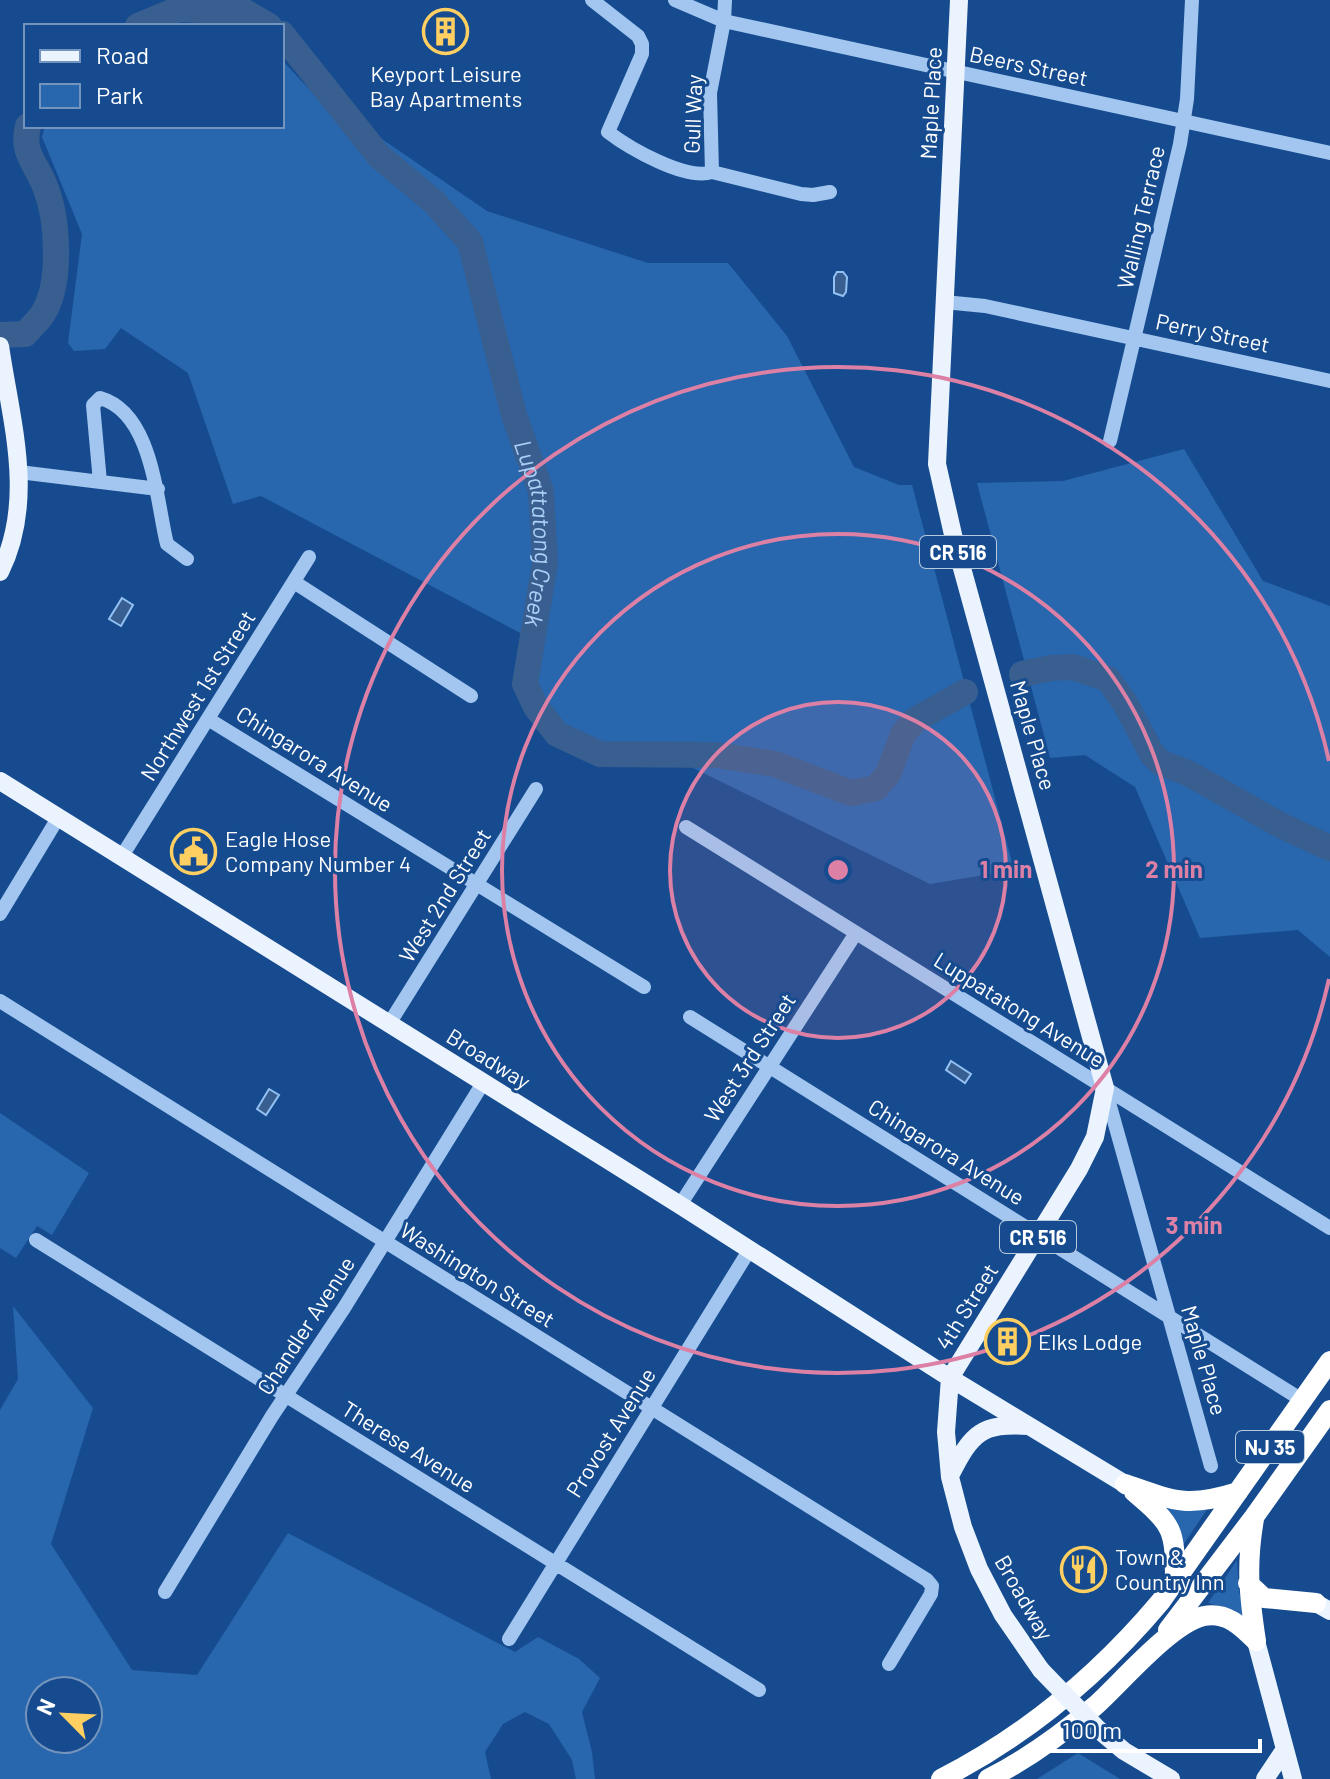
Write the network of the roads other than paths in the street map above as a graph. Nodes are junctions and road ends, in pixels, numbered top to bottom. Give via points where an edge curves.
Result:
1 (592, 0) edge
2 (675, 0) edge
3 (725, 0) edge
4 (959, 0) edge
5 (1192, 0) edge
6 (724, 21) junction
7 (955, 71) junction
8 (1184, 121) junction
9 (1330, 153) edge
10 (712, 172) junction
11 (830, 192) dead end
12 (944, 302) junction
13 (1134, 338) junction
14 (0, 346) edge
15 (1330, 381) edge
16 (1110, 441) dead end
17 (19, 472) junction
18 (100, 482) junction
19 (158, 489) junction
20 (309, 557) dead end
21 (187, 559) dead end
22 (0, 572) edge
23 (294, 582) junction
24 (471, 696) dead end
25 (208, 719) junction
26 (0, 781) edge
27 (536, 789) dead end
28 (58, 818) junction
29 (686, 827) dead end
30 (122, 856) junction
31 (477, 884) junction
32 (0, 914) edge
33 (856, 933) junction
34 (644, 987) dead end
35 (0, 1001) edge
36 (690, 1017) dead end
37 (389, 1024) junction
38 (768, 1066) junction
39 (483, 1083) junction
40 (1105, 1088) junction
41 (680, 1205) junction
42 (1330, 1228) edge
43 (1039, 1235) junction
44 (36, 1240) dead end
45 (384, 1241) junction
46 (750, 1249) junction
47 (1167, 1315) junction
48 (1330, 1361) edge
49 (950, 1378) junction
50 (287, 1396) junction
51 (1302, 1400) junction
52 (651, 1408) junction
53 (1329, 1414) edge
54 (1033, 1427) junction
55 (1211, 1466) dead end
56 (950, 1477) junction
57 (1125, 1484) junction
58 (1238, 1492) junction
59 (1254, 1517) junction
60 (554, 1562) junction
61 (1175, 1581) junction
62 (1248, 1583) junction
63 (165, 1592) dead end
64 (1323, 1607) edge
65 (509, 1639) dead end
66 (1256, 1641) junction
67 (1148, 1655) junction
68 (889, 1664) dead end
69 (759, 1690) dead end
70 (1285, 1749) junction
71 (941, 1779) edge
72 (988, 1779) edge
73 (1171, 1779) edge
74 (1265, 1779) edge
75 (1293, 1779) edge

1 - 10 street, Gull Way via 642,44 608,132 625,146 683,171
2 - 6 street, Beers Street
3 - 6 street, Gull Way
4 - 7 main road, Maple Place / CR 516
5 - 8 street, Walling Terrace
6 - 7 street, Beers Street
6 - 10 street, Gull Way via 710,93
7 - 8 street, Beers Street
7 - 12 main road, Maple Place / CR 516
8 - 9 street, Beers Street
8 - 13 street, Walling Terrace
10 - 11 street via 801,194
12 - 13 street, Perry Street
12 - 40 main road, Maple Place / CR 516 via 939,475
13 - 15 street, Perry Street
13 - 16 street, Walling Terrace
14 - 17 main road
17 - 18 street
17 - 22 main road via 17,524
18 - 19 street
18 - 19 street via 93,405 100,398 134,424
19 - 21 street via 167,544
20 - 23 street, Northwest 1st Street
23 - 24 street
23 - 25 street, Northwest 1st Street
25 - 30 street, Northwest 1st Street
25 - 31 street, Chingarora Avenue
26 - 28 main road, Broadway
27 - 31 street, West 2nd Street
28 - 30 main road, Broadway
28 - 32 street
29 - 33 street, Luppatatong Avenue
30 - 37 main road, Broadway
31 - 34 street, Chingarora Avenue
31 - 37 street, West 2nd Street
33 - 38 street, West 3rd Street
33 - 40 street, Luppatatong Avenue
35 - 45 street, Washington Street
36 - 38 street, Chingarora Avenue
37 - 39 main road, Broadway
38 - 41 street, West 3rd Street
38 - 43 street, Chingarora Avenue
39 - 41 main road, Broadway
39 - 45 street, Chandler Avenue
40 - 42 street, Luppatatong Avenue
40 - 43 main road, 4th Street / CR 516 via 1095,1137
40 - 47 street, Maple Place
41 - 46 main road, Broadway
43 - 47 street, Chingarora Avenue
43 - 49 main road, 4th Street / CR 516
44 - 50 street, Therese Avenue
45 - 50 street, Chandler Avenue
45 - 52 street, Washington Street
46 - 49 main road, Broadway
46 - 52 street, Provost Avenue
47 - 51 street, Chingarora Avenue
47 - 55 street, Maple Place
48 - 51 highway, NJ 35
49 - 54 main road, Broadway
49 - 56 main road, Broadway / CR 516
50 - 60 street, Therese Avenue
50 - 63 street, Chandler Avenue
51 - 58 highway, NJ 35
52 - 60 street, Provost Avenue
52 - 68 street, Washington Street via 932,1586
53 - 59 highway, NJ 35
54 - 56 main road via 980,1431
54 - 57 main road, Broadway
56 - 73 main road, Broadway / CR 516, bridge via 979,1569 1041,1670 1124,1751
57 - 58 highway via 1191,1503
57 - 61 highway via 1162,1516 1175,1540
58 - 61 highway, NJ 35
59 - 62 highway
59 - 67 highway, NJ 35
60 - 65 street, Provost Avenue
60 - 69 street, Therese Avenue
61 - 71 highway, NJ 35 via 1136,1630 1076,1688 1010,1739
62 - 64 highway via 1264,1598
62 - 66 highway
66 - 67 highway via 1229,1618 1203,1616
66 - 70 main road
67 - 72 highway, NJ 35 via 1094,1706 1030,1755
70 - 74 main road
70 - 75 main road

